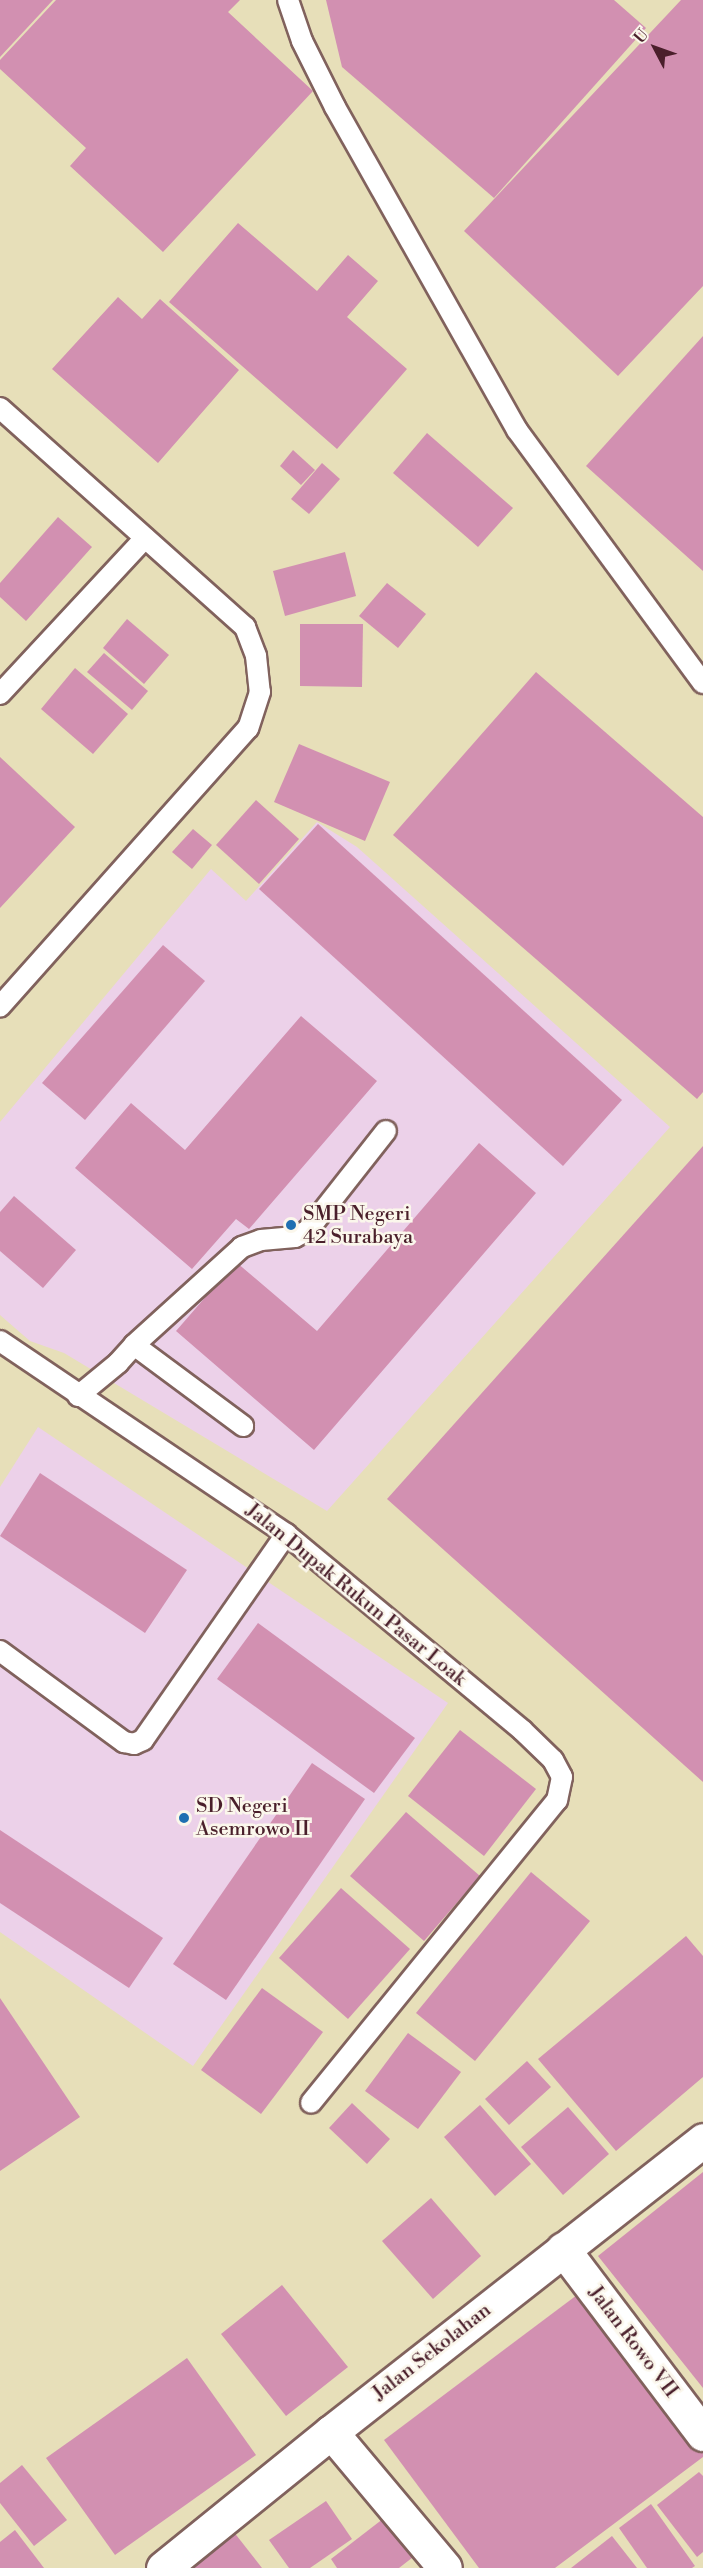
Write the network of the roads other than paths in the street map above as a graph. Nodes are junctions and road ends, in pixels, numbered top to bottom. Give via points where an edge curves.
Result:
1 (288, 0) edge
2 (0, 408) edge
3 (145, 538) junction
4 (703, 683) edge
5 (0, 694) edge
6 (0, 1006) edge
7 (387, 1131) dead end
8 (0, 1341) edge
9 (134, 1345) junction
10 (78, 1396) junction
11 (243, 1426) dead end
12 (286, 1534) junction
13 (0, 1651) edge
14 (311, 2103) dead end
15 (703, 2140) edge
16 (563, 2249) junction
17 (331, 2432) junction
18 (703, 2434) edge
19 (163, 2568) edge
20 (446, 2568) edge

1 - 4 lane via 302,41 335,107 518,430
2 - 3 lane
3 - 5 lane
3 - 6 lane via 245,627 256,656 260,692 248,728
7 - 9 lane via 308,1230 295,1237 261,1240 242,1247
8 - 10 lane, Jalan Dupak Rukun Pasar Loak
9 - 10 lane via 118,1364
9 - 11 lane
10 - 12 lane, Jalan Dupak Rukun Pasar Loak
12 - 13 lane via 143,1740 134,1744 124,1742
12 - 14 lane, Jalan Dupak Rukun Pasar Loak via 522,1730 553,1760 562,1778 557,1800
15 - 16 street, Jalan Sekolahan
16 - 17 street, Jalan Sekolahan
16 - 18 street, Jalan Rowo VII
17 - 19 street, Jalan Sekolahan
17 - 20 street

